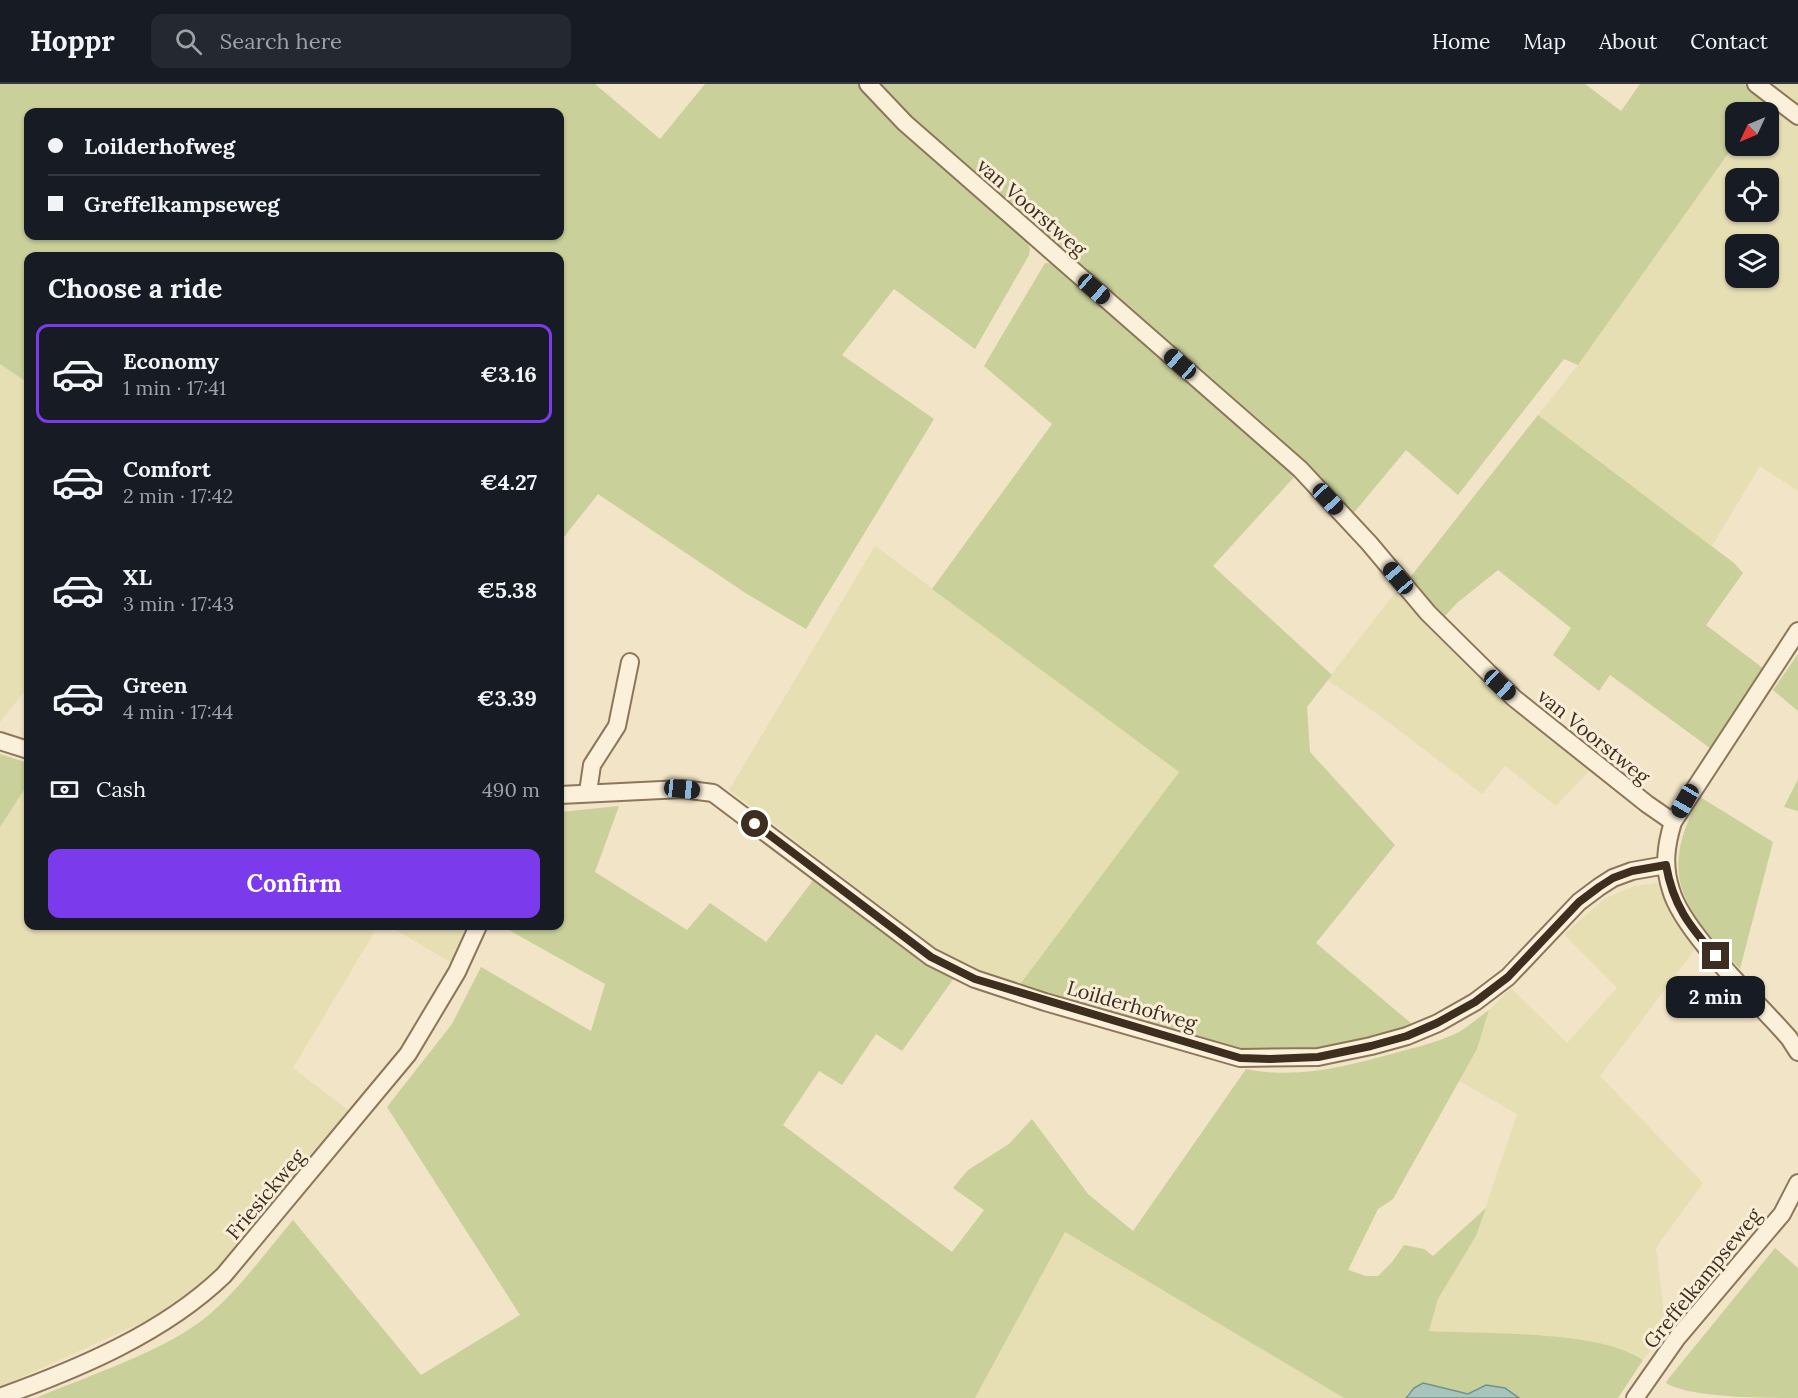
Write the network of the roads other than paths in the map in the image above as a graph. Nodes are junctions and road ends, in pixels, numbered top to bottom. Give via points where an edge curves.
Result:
1 (868, 84) edge
2 (1756, 84) edge
3 (1798, 116) edge
4 (1798, 631) edge
5 (630, 662) dead end
6 (0, 741) edge
7 (24, 749) edge
8 (588, 792) junction
9 (564, 795) edge
10 (1673, 822) junction
11 (1666, 865) junction
12 (476, 930) edge
13 (1798, 1052) edge
14 (1798, 1183) edge
15 (0, 1397) edge
16 (1635, 1398) edge

1 - 10 street, van Voorstweg via 905,123 1300,469 1428,613 1497,682 1556,734
2 - 3 street
4 - 10 street
5 - 8 street via 617,726 592,765
6 - 7 street
8 - 9 street, Loilderhofweg
8 - 11 street, Loilderhofweg via 682,789 713,793 931,957 975,979 1240,1058 1318,1057 1407,1036 1437,1023 1475,1002 1508,977 1579,902 1599,887 1632,871
10 - 11 street via 1666,846
11 - 13 street via 1675,901 1691,927
12 - 15 street, Friesickweg via 457,972 408,1054 201,1298 155,1329
14 - 16 street, Greffelkampseweg via 1782,1214 1677,1338

